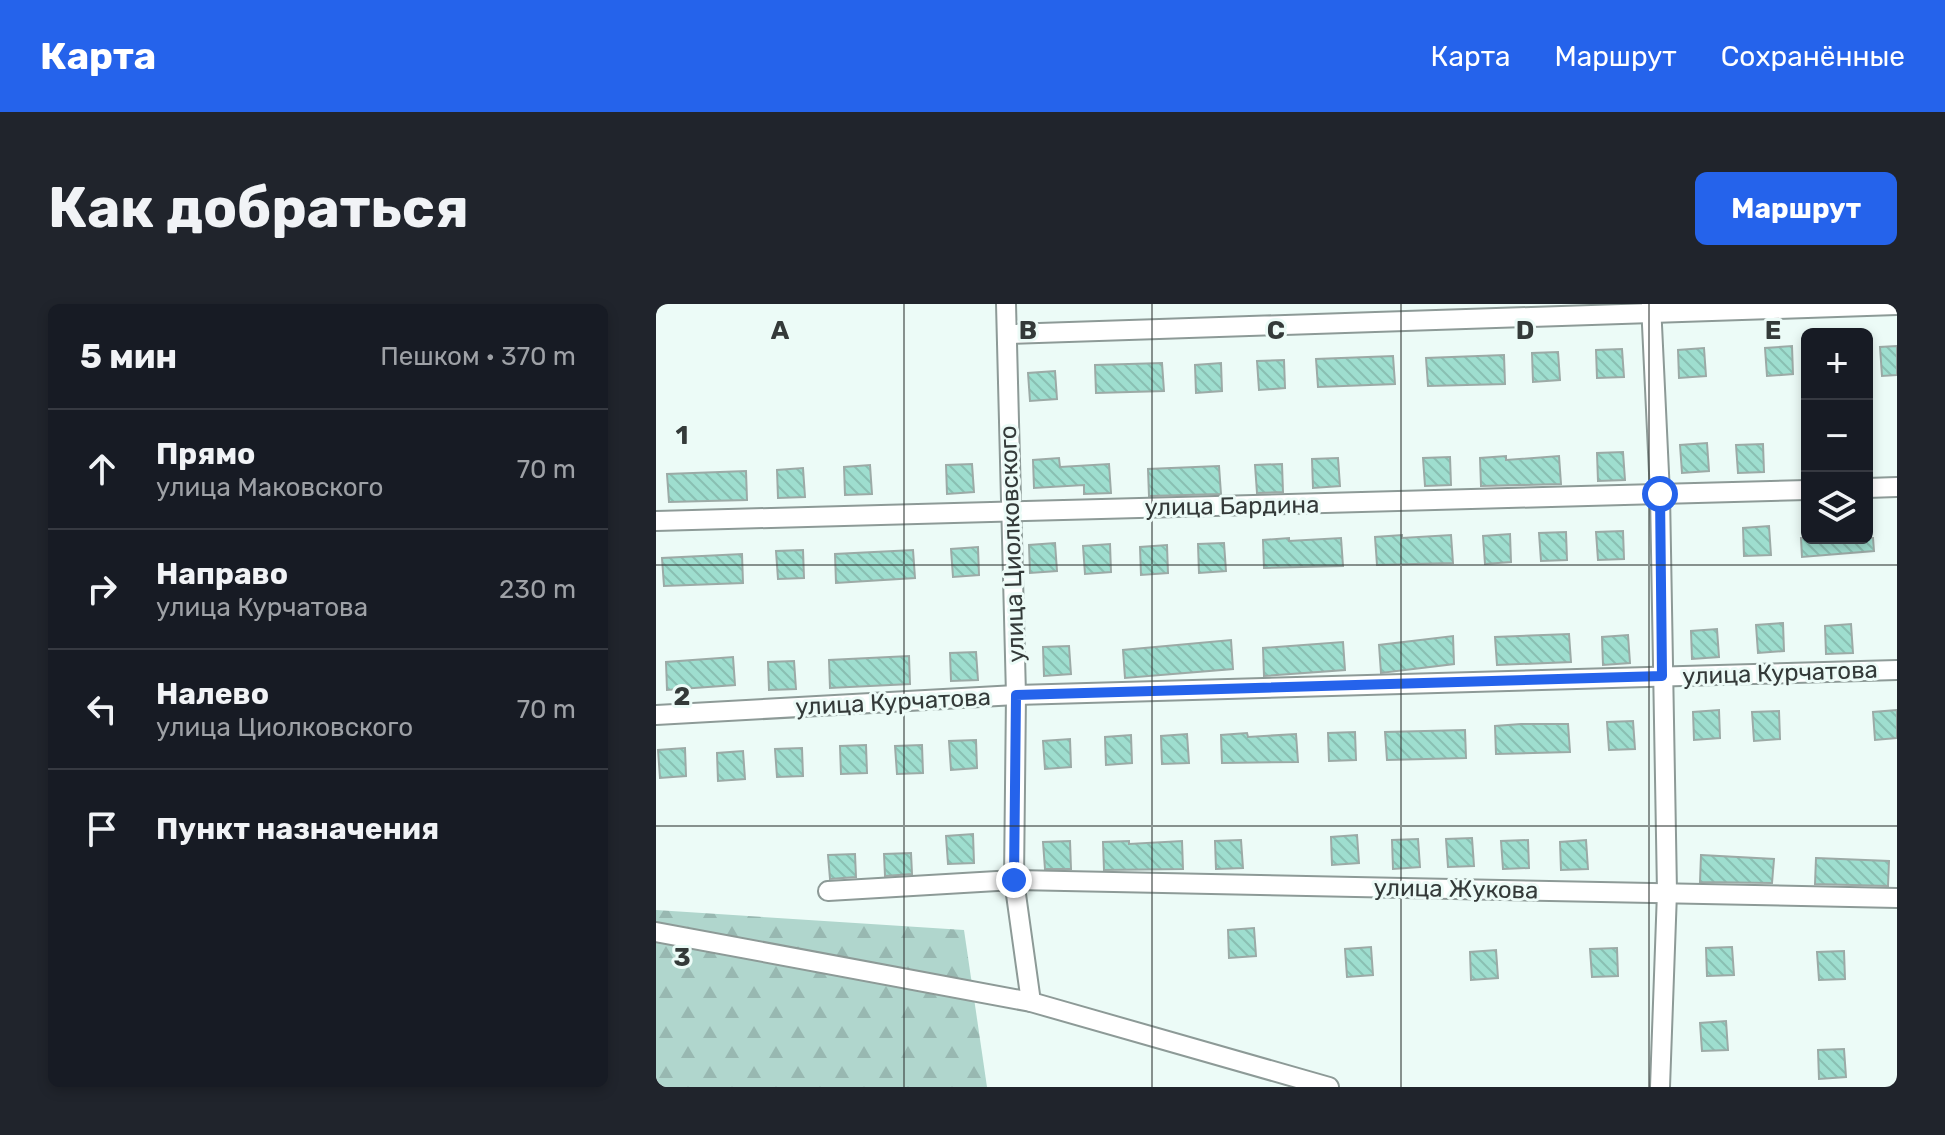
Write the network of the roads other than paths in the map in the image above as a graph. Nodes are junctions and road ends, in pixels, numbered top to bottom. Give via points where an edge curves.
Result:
1 (1006, 304) edge
2 (1897, 305) edge
3 (1651, 308) edge
4 (1327, 314) edge
5 (1007, 334) junction
6 (1897, 487) edge
7 (1873, 488) edge
8 (1801, 490) edge
9 (1660, 494) junction
10 (1010, 511) junction
11 (656, 521) edge
12 (1897, 670) edge
13 (1662, 676) junction
14 (1016, 695) junction
15 (656, 715) edge
16 (1014, 880) junction
17 (828, 891) dead end
18 (1667, 892) junction
19 (1897, 898) edge
20 (656, 932) edge
21 (1031, 1002) junction
22 (1329, 1087) edge
23 (1660, 1087) edge

1 - 5 street, улица Циолковского
2 - 3 street
3 - 4 street
3 - 9 street
4 - 5 street
5 - 10 street, улица Циолковского
6 - 7 street
8 - 9 street, улица Бардина
9 - 10 street, улица Бардина
9 - 13 street
10 - 11 street, улица Бардина
10 - 14 street, улица Циолковского
12 - 13 street, улица Курчатова
13 - 14 street, улица Курчатова
13 - 18 street
14 - 15 street, улица Курчатова
14 - 16 street, улица Циолковского
16 - 17 street, улица Жукова
16 - 18 street, улица Жукова
16 - 21 street, улица Циолковского
18 - 19 street, улица Жукова
18 - 23 street
20 - 21 street
21 - 22 street

